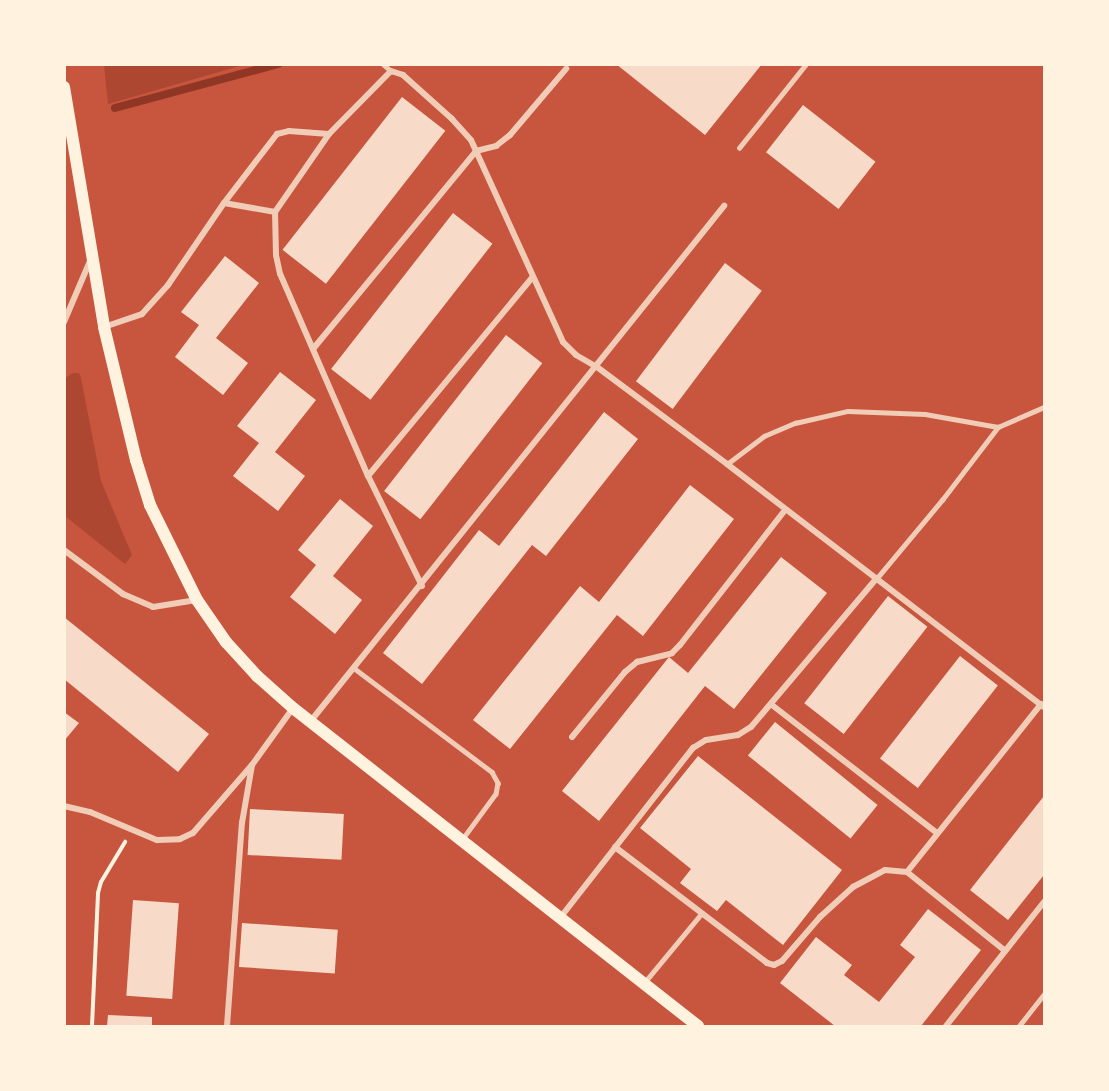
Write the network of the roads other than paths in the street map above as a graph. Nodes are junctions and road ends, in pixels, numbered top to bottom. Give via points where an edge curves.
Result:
1 (383, 64) edge
2 (806, 64) edge
3 (566, 69) dead end
4 (391, 71) junction
5 (64, 87) edge
6 (329, 134) junction
7 (739, 148) dead end
8 (476, 152) junction
9 (224, 203) junction
10 (724, 206) dead end
11 (275, 212) junction
12 (93, 252) junction
13 (532, 278) junction
14 (64, 322) edge
15 (104, 327) junction
16 (313, 349) junction
17 (597, 367) junction
18 (1044, 407) edge
19 (998, 427) junction
20 (727, 464) junction
21 (368, 476) junction
22 (786, 509) junction
23 (64, 550) edge
24 (877, 578) junction
25 (422, 585) junction
26 (197, 600) junction
27 (354, 668) junction
28 (772, 705) junction
29 (1043, 706) edge
30 (293, 708) junction
31 (310, 722) junction
32 (572, 737) dead end
33 (252, 765) junction
34 (64, 806) edge
35 (937, 833) junction
36 (462, 841) junction
37 (615, 847) junction
38 (907, 872) junction
39 (1044, 902) edge
40 (701, 914) junction
41 (560, 918) junction
42 (1004, 950) junction
43 (643, 984) junction
44 (1044, 994) edge
45 (691, 1025) edge
46 (226, 1026) edge
47 (946, 1026) edge
48 (1019, 1026) edge

1 - 4 lane
2 - 7 lane
3 - 8 street via 510,135 496,146
4 - 6 street
4 - 8 street via 404,75 453,118
5 - 12 main road
6 - 9 street via 277,134
6 - 11 street
8 - 13 street
8 - 16 street
9 - 11 street
9 - 15 street via 196,248 142,314
10 - 17 street
11 - 16 street via 280,274
12 - 14 street
12 - 15 main road
13 - 17 street via 563,342
13 - 21 street
15 - 26 main road via 150,505
16 - 21 street
17 - 20 street
17 - 25 street
18 - 19 lane
19 - 20 lane via 925,414 848,411 795,423 764,436
19 - 24 lane
20 - 22 street
21 - 25 street
22 - 24 street
22 - 32 street via 680,645 672,653 637,663 625,672
23 - 26 street via 123,594 153,607
24 - 28 street
24 - 29 street
25 - 27 street
26 - 30 main road via 226,642
27 - 31 street
27 - 36 lane via 492,772 498,783 495,794
28 - 35 street
28 - 37 street via 738,735 706,740 693,748
29 - 35 street
30 - 31 main road
30 - 33 street
31 - 36 main road
33 - 34 street via 193,833 180,839 157,840 90,812
33 - 46 street via 242,824
35 - 38 street
36 - 41 main road
37 - 40 street
37 - 41 street
38 - 40 street via 885,870 853,887 820,917 782,962 774,965
38 - 42 street
39 - 42 street
40 - 43 lane
41 - 43 main road
42 - 47 street
43 - 45 main road
44 - 48 lane

